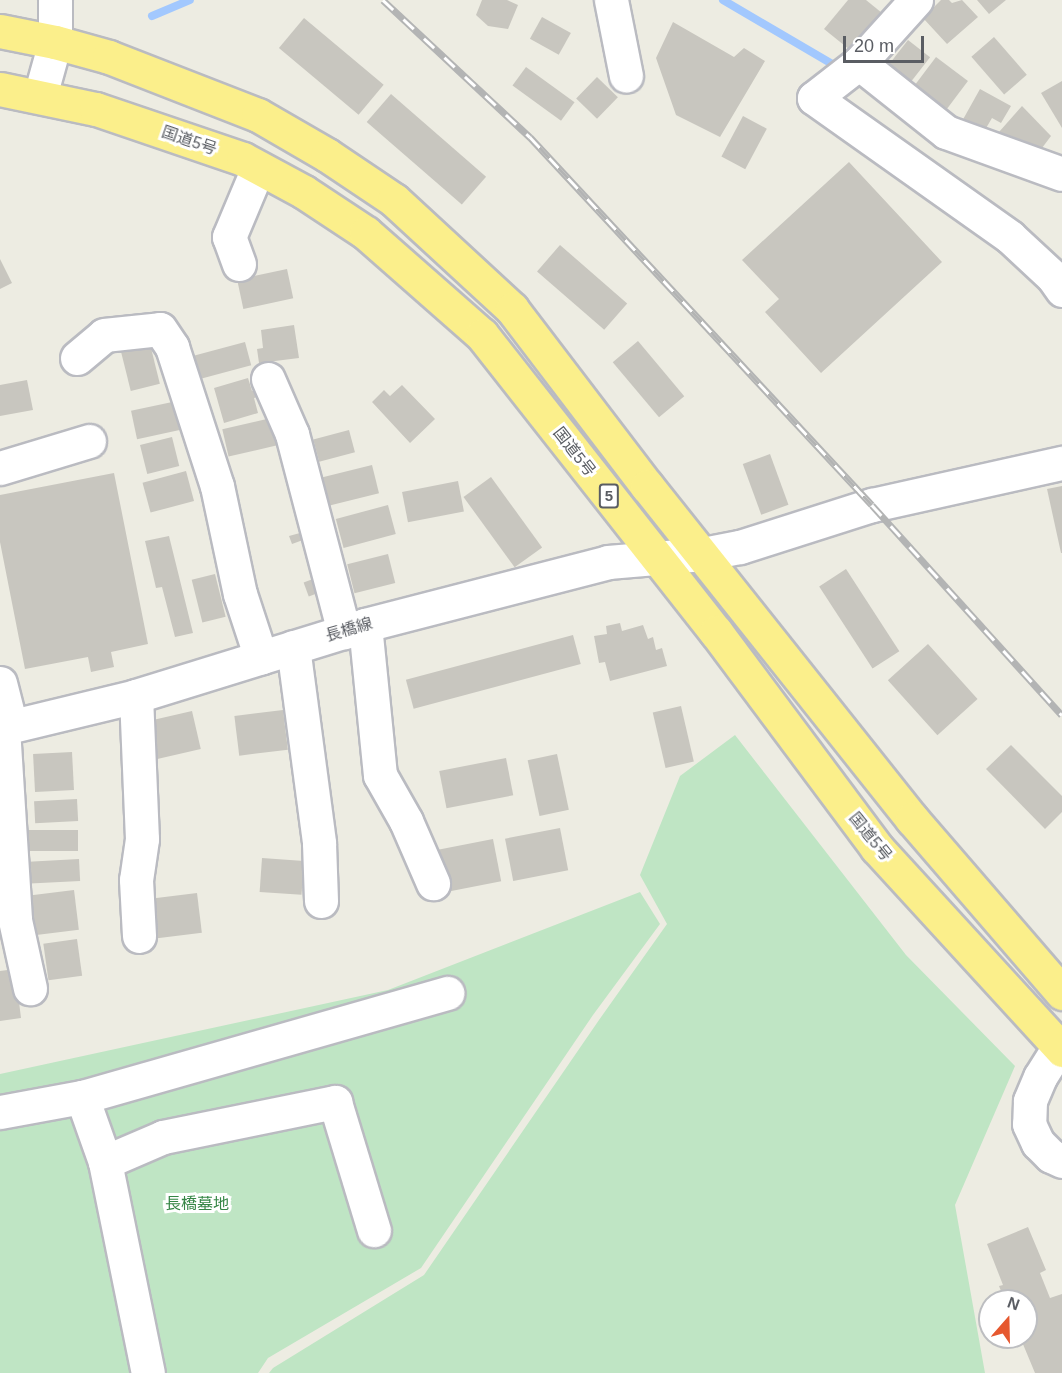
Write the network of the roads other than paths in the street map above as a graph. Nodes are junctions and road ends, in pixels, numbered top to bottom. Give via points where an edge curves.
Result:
1 (55, 0) edge
2 (611, 0) edge
3 (916, 0) edge
4 (0, 31) edge
5 (55, 42) junction
6 (847, 73) junction
7 (626, 76) dead end
8 (0, 89) edge
9 (40, 96) junction
10 (258, 168) junction
11 (1062, 174) edge
12 (238, 264) dead end
13 (1062, 290) edge
14 (77, 358) dead end
15 (268, 379) dead end
16 (89, 441) dead end
17 (1062, 462) edge
18 (0, 468) edge
19 (703, 554) junction
20 (658, 557) junction
21 (354, 628) junction
22 (293, 647) junction
23 (261, 658) junction
24 (0, 683) edge
25 (136, 696) junction
26 (4, 728) edge
27 (433, 883) dead end
28 (321, 901) dead end
29 (139, 936) dead end
30 (30, 988) dead end
31 (447, 993) dead end
32 (1062, 993) edge
33 (1061, 1046) edge
34 (82, 1096) junction
35 (0, 1112) edge
36 (1062, 1161) edge
37 (105, 1162) junction
38 (374, 1230) dead end
39 (148, 1373) edge

1 - 5 street
2 - 7 street
3 - 6 street
4 - 5 highway, 5
5 - 9 street
5 - 19 highway, 5 via 109,57 258,115 394,200 512,309
6 - 11 street via 946,132
6 - 13 street via 814,98 1010,237
8 - 9 highway, 国道5号 / 5
9 - 10 highway, 国道5号 / 5 via 96,109 243,159
10 - 12 street via 229,237
10 - 20 highway, 国道5号 / 5 via 304,192 366,233 482,335
14 - 23 street via 104,335 160,329 172,347 217,486 240,594
15 - 21 street via 292,434
16 - 18 street
17 - 19 street, 長橋線 via 872,505 740,547
19 - 20 street, 長橋線
19 - 32 highway, 5 via 912,819
20 - 21 street, 長橋線 via 608,562
20 - 33 highway, 国道5号 / 5 via 877,848
21 - 22 street, 長橋線
21 - 27 street via 380,775 406,821
22 - 23 street, 長橋線
22 - 28 street via 319,843
23 - 25 street, 長橋線
24 - 26 street
25 - 26 street, 長橋線
25 - 29 street via 142,839 136,880
26 - 30 street via 15,920
31 - 34 street
33 - 36 street via 1030,1101 1029,1124 1038,1143
34 - 35 street
34 - 37 street
37 - 38 street via 163,1137 335,1102
37 - 39 street

